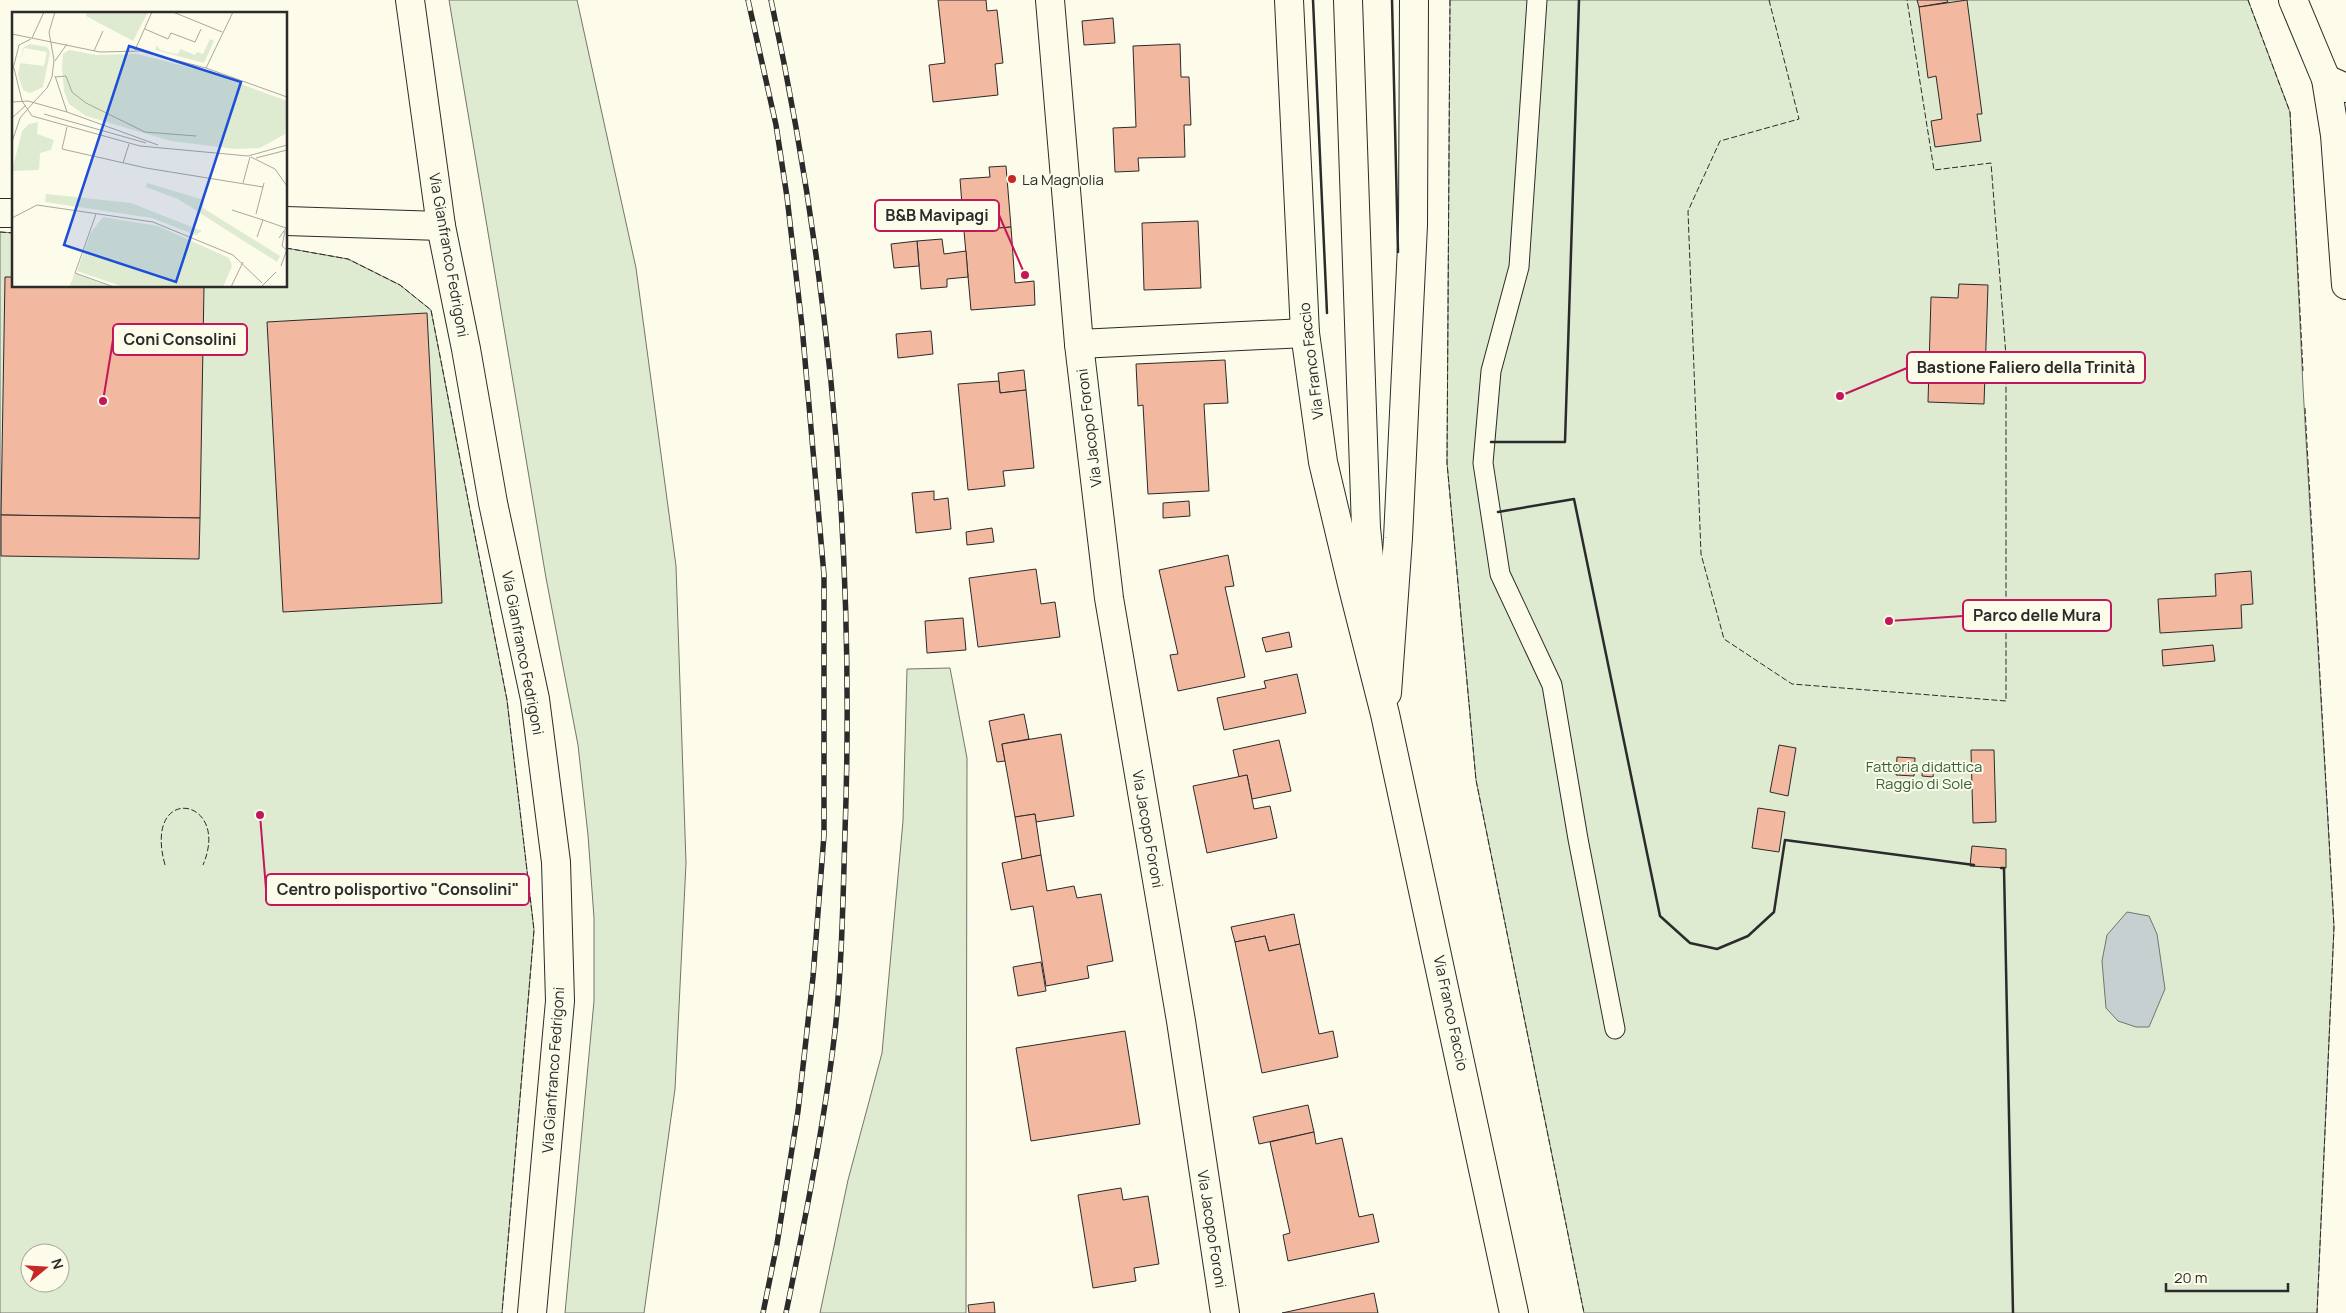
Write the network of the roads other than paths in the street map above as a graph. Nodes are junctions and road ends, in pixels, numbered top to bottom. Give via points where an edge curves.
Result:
1 (410, 0) edge
2 (1050, 0) edge
3 (1289, 0) edge
4 (1348, 0) edge
5 (1414, 0) edge
6 (1538, 0) edge
7 (2293, 0) edge
8 (2336, 84) edge
9 (288, 221) edge
10 (441, 226) junction
11 (2346, 285) edge
12 (1305, 333) junction
13 (1079, 344) junction
14 (1385, 714) junction
15 (1615, 1029) dead end
16 (532, 1313) edge
17 (1225, 1313) edge
18 (1514, 1313) edge

1 - 10 street, Via Gianfranco Fedrigoni
2 - 13 street, Via Jacopo Foroni
3 - 12 street, Via Franco Faccio
4 - 14 street, Via Franco Faccio via 1366,528
5 - 14 street, Via Franco Faccio via 1412,235 1398,538
6 - 15 lane via 1519,267 1491,371 1483,463 1500,574 1552,685
7 - 8 street
8 - 11 street via 2334,135
9 - 10 street
10 - 16 street, Via Gianfranco Fedrigoni via 492,503 536,699 556,862 560,1001
12 - 13 street
12 - 14 street, Via Franco Faccio via 1323,462
13 - 17 street, Via Jacopo Foroni via 1110,598 1181,1021
14 - 18 street, Via Franco Faccio

